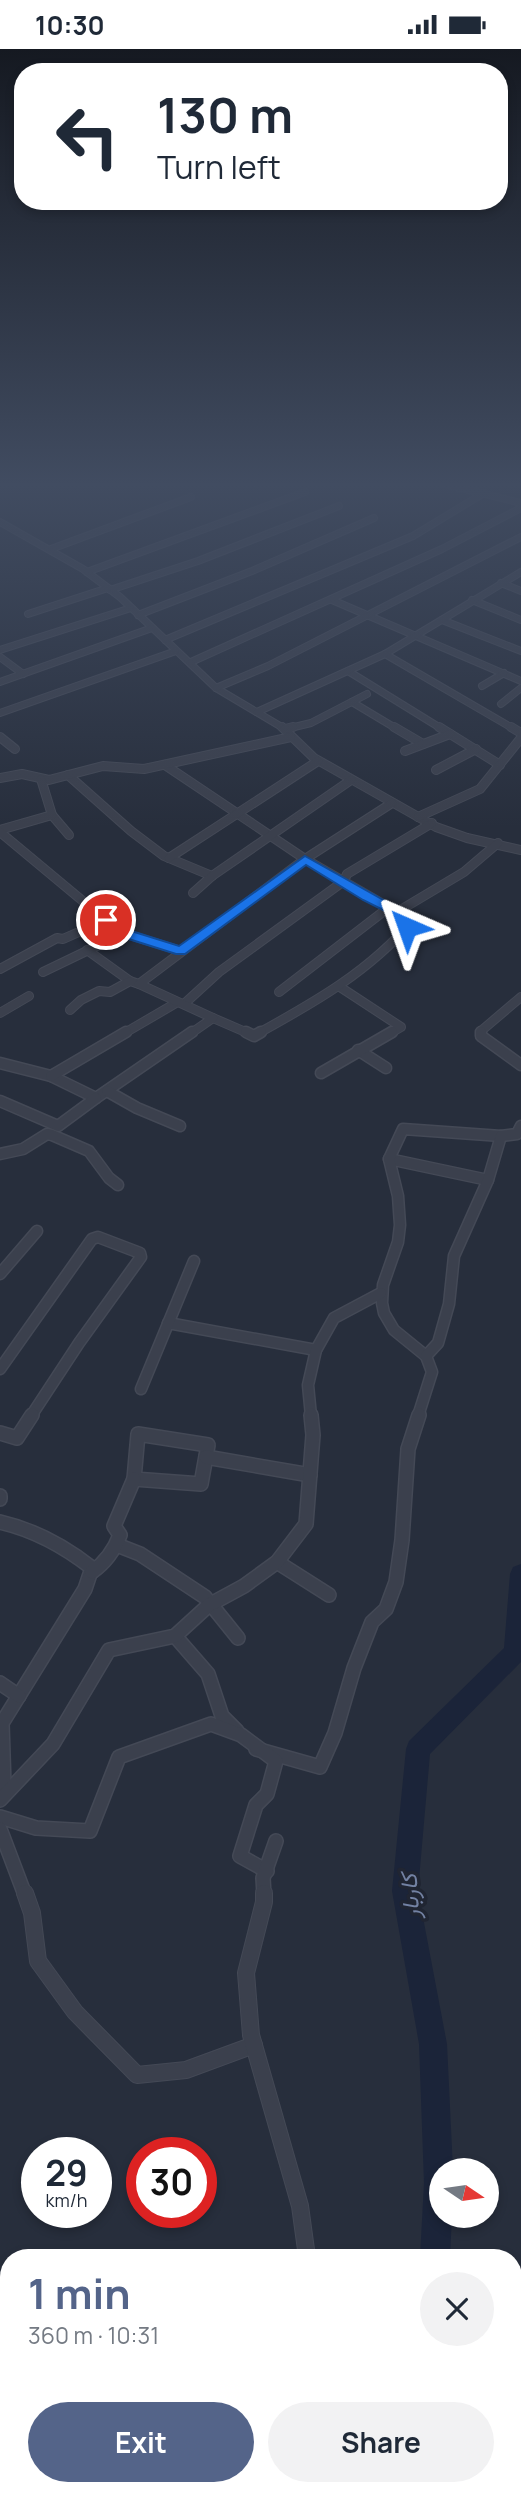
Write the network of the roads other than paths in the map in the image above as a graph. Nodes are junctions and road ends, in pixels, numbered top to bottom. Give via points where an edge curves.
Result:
1 (80, 598) edge
2 (120, 598) edge
3 (182, 598) edge
4 (265, 598) edge
5 (336, 598) edge
6 (403, 598) edge
7 (475, 598) edge
8 (332, 600) junction
9 (472, 600) junction
10 (131, 608) junction
11 (28, 614) dead end
12 (138, 615) junction
13 (367, 617) junction
14 (442, 619) junction
15 (521, 620) edge
16 (152, 628) junction
17 (413, 636) junction
18 (165, 640) junction
19 (0, 650) edge
20 (176, 651) junction
21 (521, 651) edge
22 (385, 654) junction
23 (0, 657) edge
24 (191, 662) junction
25 (348, 671) junction
26 (503, 673) junction
27 (23, 674) junction
28 (521, 681) edge
29 (0, 682) edge
30 (482, 685) dead end
31 (216, 688) junction
32 (521, 688) edge
33 (367, 694) dead end
34 (352, 702) junction
35 (501, 704) dead end
36 (257, 712) junction
37 (0, 713) edge
38 (285, 729) junction
39 (521, 733) edge
40 (450, 734) junction
41 (0, 737) edge
42 (291, 737) junction
43 (521, 739) edge
44 (423, 744) junction
45 (15, 749) dead end
46 (476, 749) junction
47 (517, 749) edge
48 (405, 751) dead end
49 (318, 761) junction
50 (165, 765) junction
51 (500, 765) junction
52 (436, 770) dead end
53 (68, 775) junction
54 (0, 778) edge
55 (41, 779) junction
56 (351, 779) junction
57 (392, 803) junction
58 (235, 814) junction
59 (52, 815) junction
60 (418, 817) junction
61 (432, 823) junction
62 (0, 831) edge
63 (69, 835) dead end
64 (270, 837) junction
65 (498, 843) junction
66 (521, 850) edge
67 (169, 858) junction
68 (305, 859) junction
69 (212, 876) junction
70 (344, 881) junction
71 (193, 893) dead end
72 (393, 910) junction
73 (106, 920) junction
74 (124, 933) junction
75 (88, 950) junction
76 (181, 951) junction
77 (0, 969) edge
78 (43, 972) dead end
79 (134, 982) junction
80 (340, 987) junction
81 (279, 992) dead end
82 (29, 996) dead end
83 (521, 997) edge
84 (180, 1003) junction
85 (70, 1010) dead end
86 (0, 1013) edge
87 (213, 1019) junction
88 (358, 1050) junction
89 (0, 1063) edge
90 (521, 1065) edge
91 (386, 1068) dead end
92 (321, 1073) dead end
93 (51, 1076) junction
94 (107, 1091) junction
95 (96, 1098) junction
96 (0, 1101) edge
97 (180, 1126) dead end
98 (521, 1126) edge
99 (501, 1136) junction
100 (0, 1154) edge
101 (389, 1159) junction
102 (488, 1180) junction
103 (118, 1185) dead end
104 (37, 1231) dead end
105 (194, 1261) dead end
106 (0, 1274) edge
107 (381, 1293) junction
108 (169, 1323) junction
109 (316, 1350) junction
110 (426, 1356) junction
111 (0, 1369) edge
112 (141, 1389) dead end
113 (0, 1433) edge
114 (206, 1457) junction
115 (310, 1475) junction
116 (134, 1479) junction
117 (0, 1522) edge
118 (117, 1545) junction
119 (276, 1562) junction
120 (92, 1572) junction
121 (329, 1595) dead end
122 (209, 1605) junction
123 (175, 1636) junction
124 (237, 1638) dead end
125 (0, 1683) edge
126 (19, 1696) junction
127 (241, 1735) junction
128 (256, 1749) junction
129 (0, 1794) edge
130 (0, 1800) edge
131 (0, 1817) edge
132 (0, 1829) edge
133 (276, 1841) dead end
134 (267, 1871) junction
135 (254, 2045) junction
136 (306, 2249) edge

1 - 11 street
2 - 10 street
3 - 12 street
4 - 18 street
5 - 8 street
6 - 13 street
7 - 9 street
8 - 13 street
8 - 24 street
9 - 14 street
9 - 15 street
10 - 12 street
10 - 19 street
12 - 16 street
13 - 17 street
13 - 31 street
14 - 17 street
14 - 21 street
16 - 18 street
16 - 27 street
17 - 22 street
17 - 26 street
18 - 20 street
20 - 24 street
20 - 37 street
22 - 25 street
22 - 39 street
23 - 27 street
24 - 31 street
25 - 36 street
25 - 40 street
26 - 28 street
26 - 30 street
27 - 29 street
31 - 36 street
32 - 35 street
33 - 34 street
34 - 38 street via 311,723
34 - 44 street
36 - 38 street
38 - 42 street
40 - 44 street
40 - 46 street
41 - 45 street
42 - 49 street
42 - 50 street
43 - 47 street
44 - 48 street
46 - 51 street
46 - 52 street
47 - 51 street
49 - 56 street
49 - 58 street
50 - 53 street via 144,769 103,766
50 - 58 street
51 - 60 street via 480,789
53 - 55 street
53 - 67 street
54 - 55 street via 22,774
55 - 59 street
56 - 57 street
56 - 64 street
57 - 60 street
57 - 68 street
58 - 64 street
58 - 67 street
59 - 62 street
59 - 63 street
60 - 61 street
61 - 65 street via 467,838
61 - 70 street via 347,874
62 - 73 street
64 - 68 street
64 - 69 street
65 - 66 street
65 - 72 street via 469,868
67 - 69 street
68 - 70 street
68 - 76 street
69 - 71 street
70 - 72 street
70 - 84 street
72 - 80 street via 413,920 367,967
72 - 81 street via 334,947
73 - 74 street
73 - 77 street via 57,938
74 - 75 street
74 - 76 street
75 - 78 street
75 - 79 street
76 - 79 street
79 - 84 street
79 - 85 street via 110,992 99,991
80 - 87 street via 254,1036
80 - 88 street via 401,1025
82 - 86 street
83 - 90 street via 481,1031 481,1036
84 - 87 street
84 - 93 street
87 - 94 street
88 - 91 street
88 - 92 street
89 - 93 street
93 - 95 street
94 - 95 street
94 - 97 street
95 - 96 street via 58,1126
98 - 99 street via 517,1134
99 - 101 street via 403,1129
99 - 102 street
100 - 103 street via 23,1149 47,1134 60,1136 89,1151 108,1180
101 - 102 street
101 - 107 street via 399,1187 399,1235
102 - 110 street via 454,1256 449,1304 438,1343
104 - 106 street
105 - 108 street
107 - 109 street via 334,1318
107 - 110 street via 386,1319 400,1338
108 - 109 street
108 - 112 street
109 - 115 street via 308,1385 313,1419
110 - 128 street via 432,1372 408,1448 396,1582 386,1609 372,1622 335,1733 320,1767
111 - 113 street via 92,1239 141,1253 17,1438
114 - 115 street
114 - 116 street via 201,1484
114 - 116 street via 208,1444 138,1434
115 - 119 street via 306,1524
116 - 118 street via 114,1526 120,1535
117 - 120 street via 60,1543
118 - 120 street
118 - 122 street via 181,1579
119 - 121 street
119 - 122 street
120 - 126 street
122 - 123 street
122 - 124 street
123 - 127 street via 208,1674 222,1716
123 - 130 street via 109,1650 58,1737
125 - 126 street
126 - 129 street via 2,1723 4,1785
127 - 128 street
127 - 131 street via 211,1724 120,1757 90,1831 36,1828
128 - 134 street via 276,1761 240,1856
132 - 135 street via 32,1913 38,1961 75,2012 137,2075 186,2070
133 - 134 street
134 - 135 street via 246,1973
135 - 136 street via 300,2206

